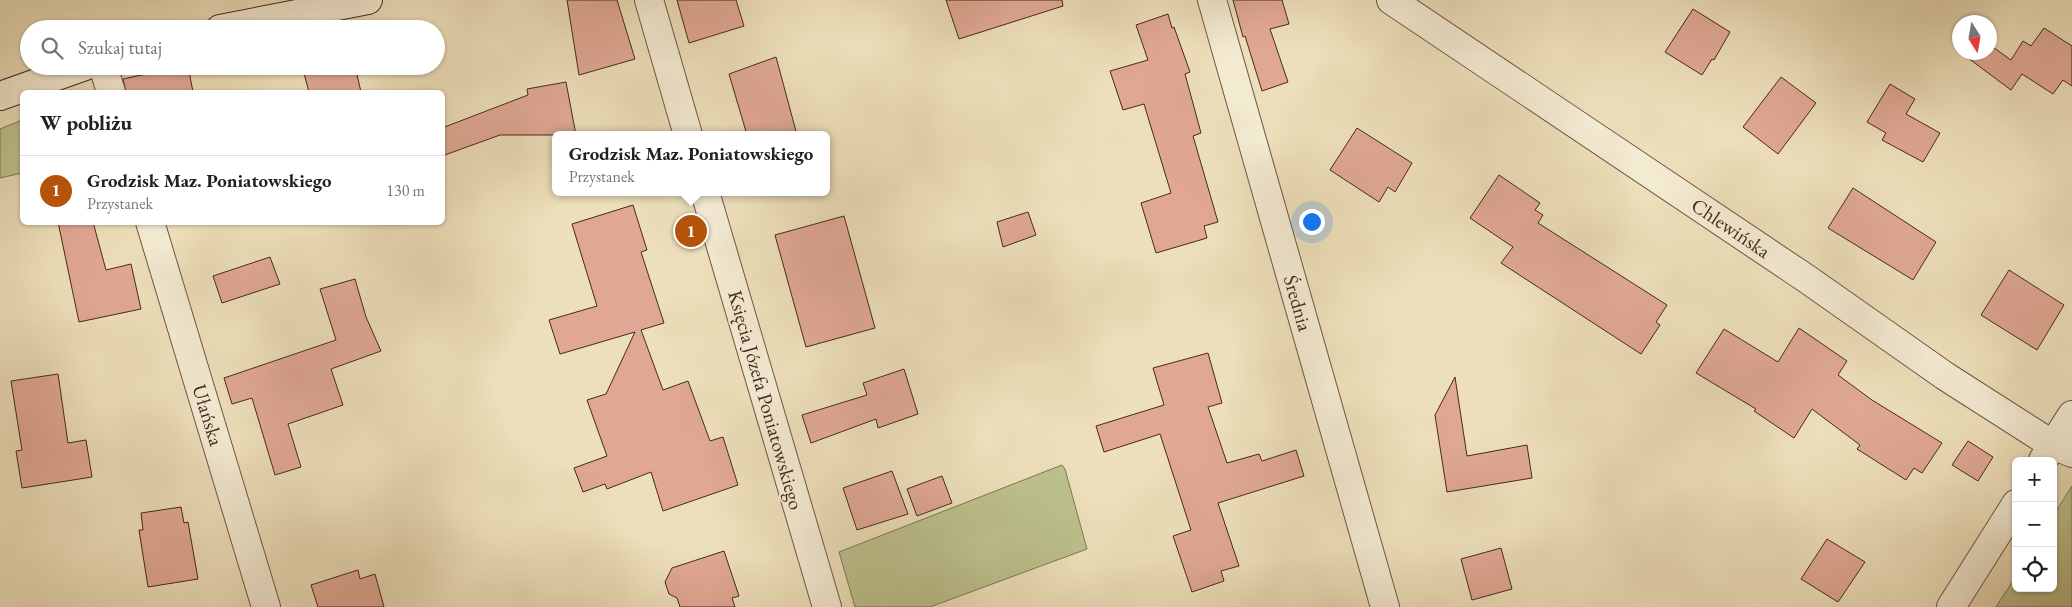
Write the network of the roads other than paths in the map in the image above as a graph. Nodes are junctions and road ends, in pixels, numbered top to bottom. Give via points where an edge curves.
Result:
1 (368, 0) edge
2 (648, 0) edge
3 (1212, 0) edge
4 (1391, 0) edge
5 (266, 20) edge
6 (60, 75) edge
7 (106, 75) edge
8 (110, 90) edge
9 (0, 96) edge
10 (687, 131) edge
11 (706, 196) edge
12 (151, 225) edge
13 (2072, 415) edge
14 (2056, 453) edge
15 (2012, 510) edge
16 (266, 607) edge
17 (827, 607) edge
18 (1385, 607) edge
19 (1951, 607) edge

1 - 5 street
2 - 10 street
3 - 18 street, Średnia
4 - 14 street, Chlewińska via 1799,274
6 - 9 street
7 - 8 street
11 - 17 street, Księcia Józefa Poniatowskiego
12 - 16 street, Ułańska
13 - 14 street
15 - 19 street

